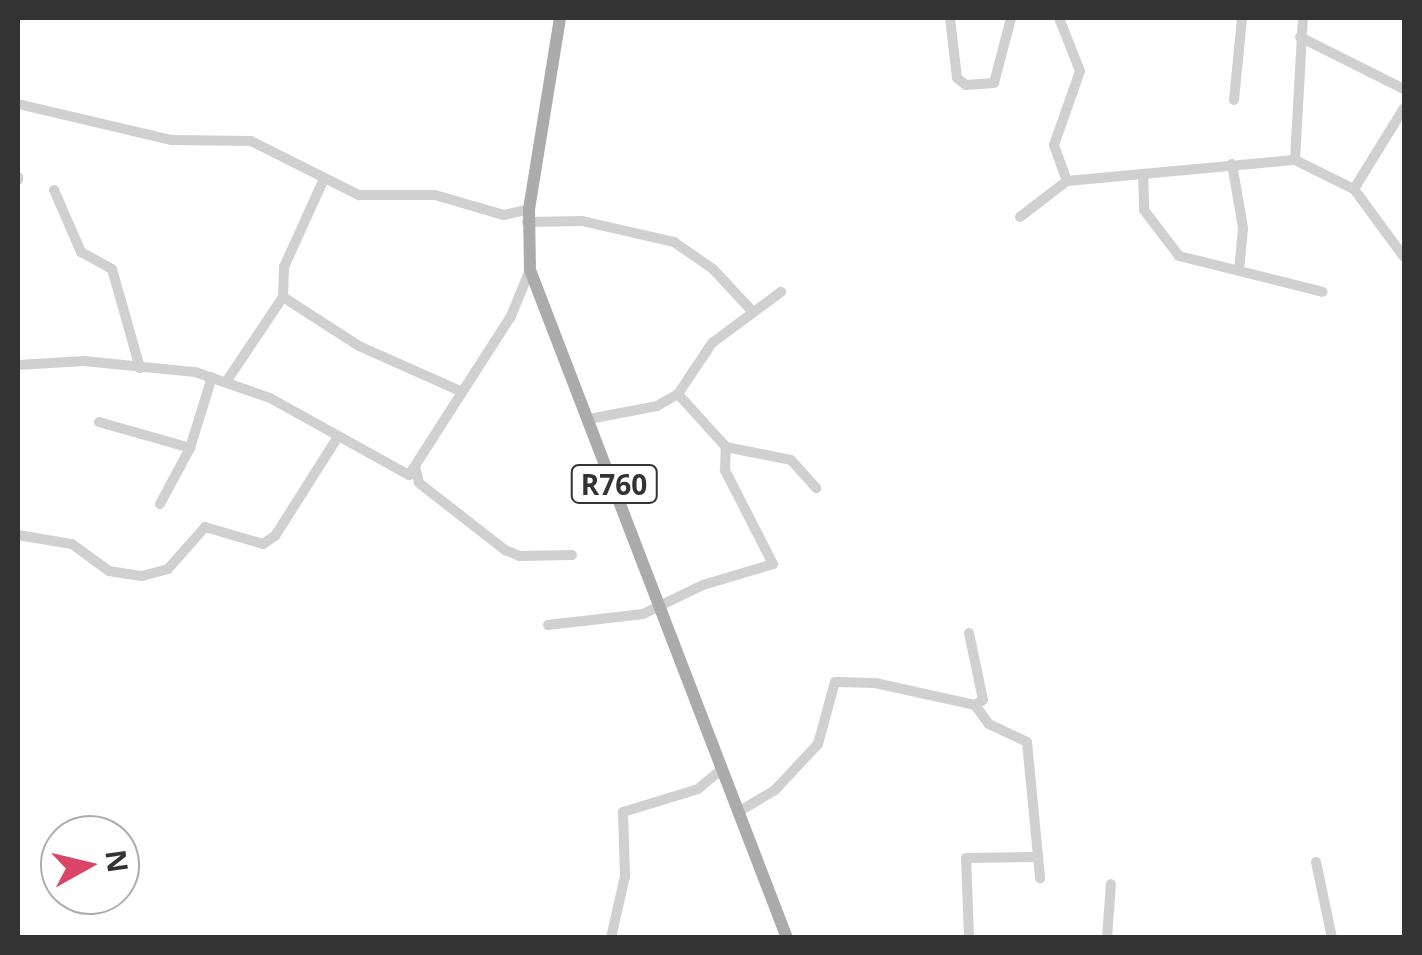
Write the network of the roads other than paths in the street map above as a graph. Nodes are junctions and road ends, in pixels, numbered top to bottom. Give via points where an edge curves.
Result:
1 (560, 18) edge
2 (950, 18) edge
3 (1010, 18) edge
4 (1059, 18) edge
5 (1242, 18) edge
6 (1302, 18) edge
7 (1300, 38) junction
8 (1404, 89) edge
9 (1234, 100) dead end
10 (18, 104) edge
11 (1404, 108) edge
12 (1295, 160) junction
13 (1232, 164) junction
14 (1144, 174) junction
15 (324, 179) junction
16 (1067, 182) junction
17 (1354, 189) junction
18 (54, 190) dead end
19 (528, 215) junction
20 (1020, 217) dead end
21 (1404, 257) edge
22 (530, 270) junction
23 (1238, 270) junction
24 (780, 292) dead end
25 (1323, 292) dead end
26 (282, 298) junction
27 (752, 311) junction
28 (18, 365) edge
29 (140, 368) junction
30 (212, 378) junction
31 (226, 382) junction
32 (458, 390) junction
33 (678, 394) junction
34 (589, 419) junction
35 (99, 422) dead end
36 (336, 440) junction
37 (726, 447) junction
38 (190, 448) junction
39 (416, 470) junction
40 (816, 488) dead end
41 (160, 504) dead end
42 (18, 535) edge
43 (572, 555) dead end
44 (661, 606) junction
45 (548, 625) dead end
46 (969, 633) dead end
47 (974, 705) junction
48 (721, 770) junction
49 (738, 812) junction
50 (1037, 857) junction
51 (1316, 862) dead end
52 (1040, 878) dead end
53 (1111, 884) dead end
54 (611, 938) edge
55 (787, 938) edge
56 (969, 938) edge
57 (1107, 938) edge
58 (1332, 938) edge

1 - 19 main road, R760
2 - 3 street via 958,78 966,86 994,83
4 - 16 street via 1080,70 1054,145
5 - 9 street
6 - 7 street
7 - 8 street
7 - 12 street
10 - 15 street via 172,140 237,138 280,151
11 - 17 street
12 - 13 street
12 - 17 street
13 - 14 street
13 - 23 street via 1242,228
14 - 16 street
14 - 23 street via 1144,210 1174,252
15 - 19 street via 358,194 434,195
15 - 26 street via 284,267
16 - 20 street
17 - 21 street
18 - 29 street via 82,252 112,269
19 - 22 main road, R760
19 - 27 street via 674,242
22 - 32 street via 510,316
22 - 34 main road, R760
23 - 25 street
24 - 27 street
26 - 31 street
26 - 32 street via 359,346
27 - 33 street via 697,360
28 - 29 street via 84,361
29 - 30 street
30 - 31 street
30 - 38 street
31 - 36 street via 270,398
32 - 39 street
33 - 34 street via 656,406
33 - 37 street
34 - 44 main road, R760
35 - 38 street
36 - 39 street via 404,474
36 - 42 street via 275,536 263,544 205,527 168,569 142,576 109,571 72,544
37 - 40 street via 791,460
37 - 44 street via 725,470 775,562
38 - 41 street
39 - 43 street via 419,483 511,553
44 - 45 street
44 - 48 main road, R760
46 - 47 street via 982,696
47 - 49 street via 835,682 818,744 775,790
47 - 50 street via 989,724 1027,742
48 - 49 main road, R760
48 - 54 street via 698,789 623,812 625,876
49 - 55 main road, R760
50 - 52 street
50 - 56 street via 966,858
51 - 58 street
53 - 57 street

